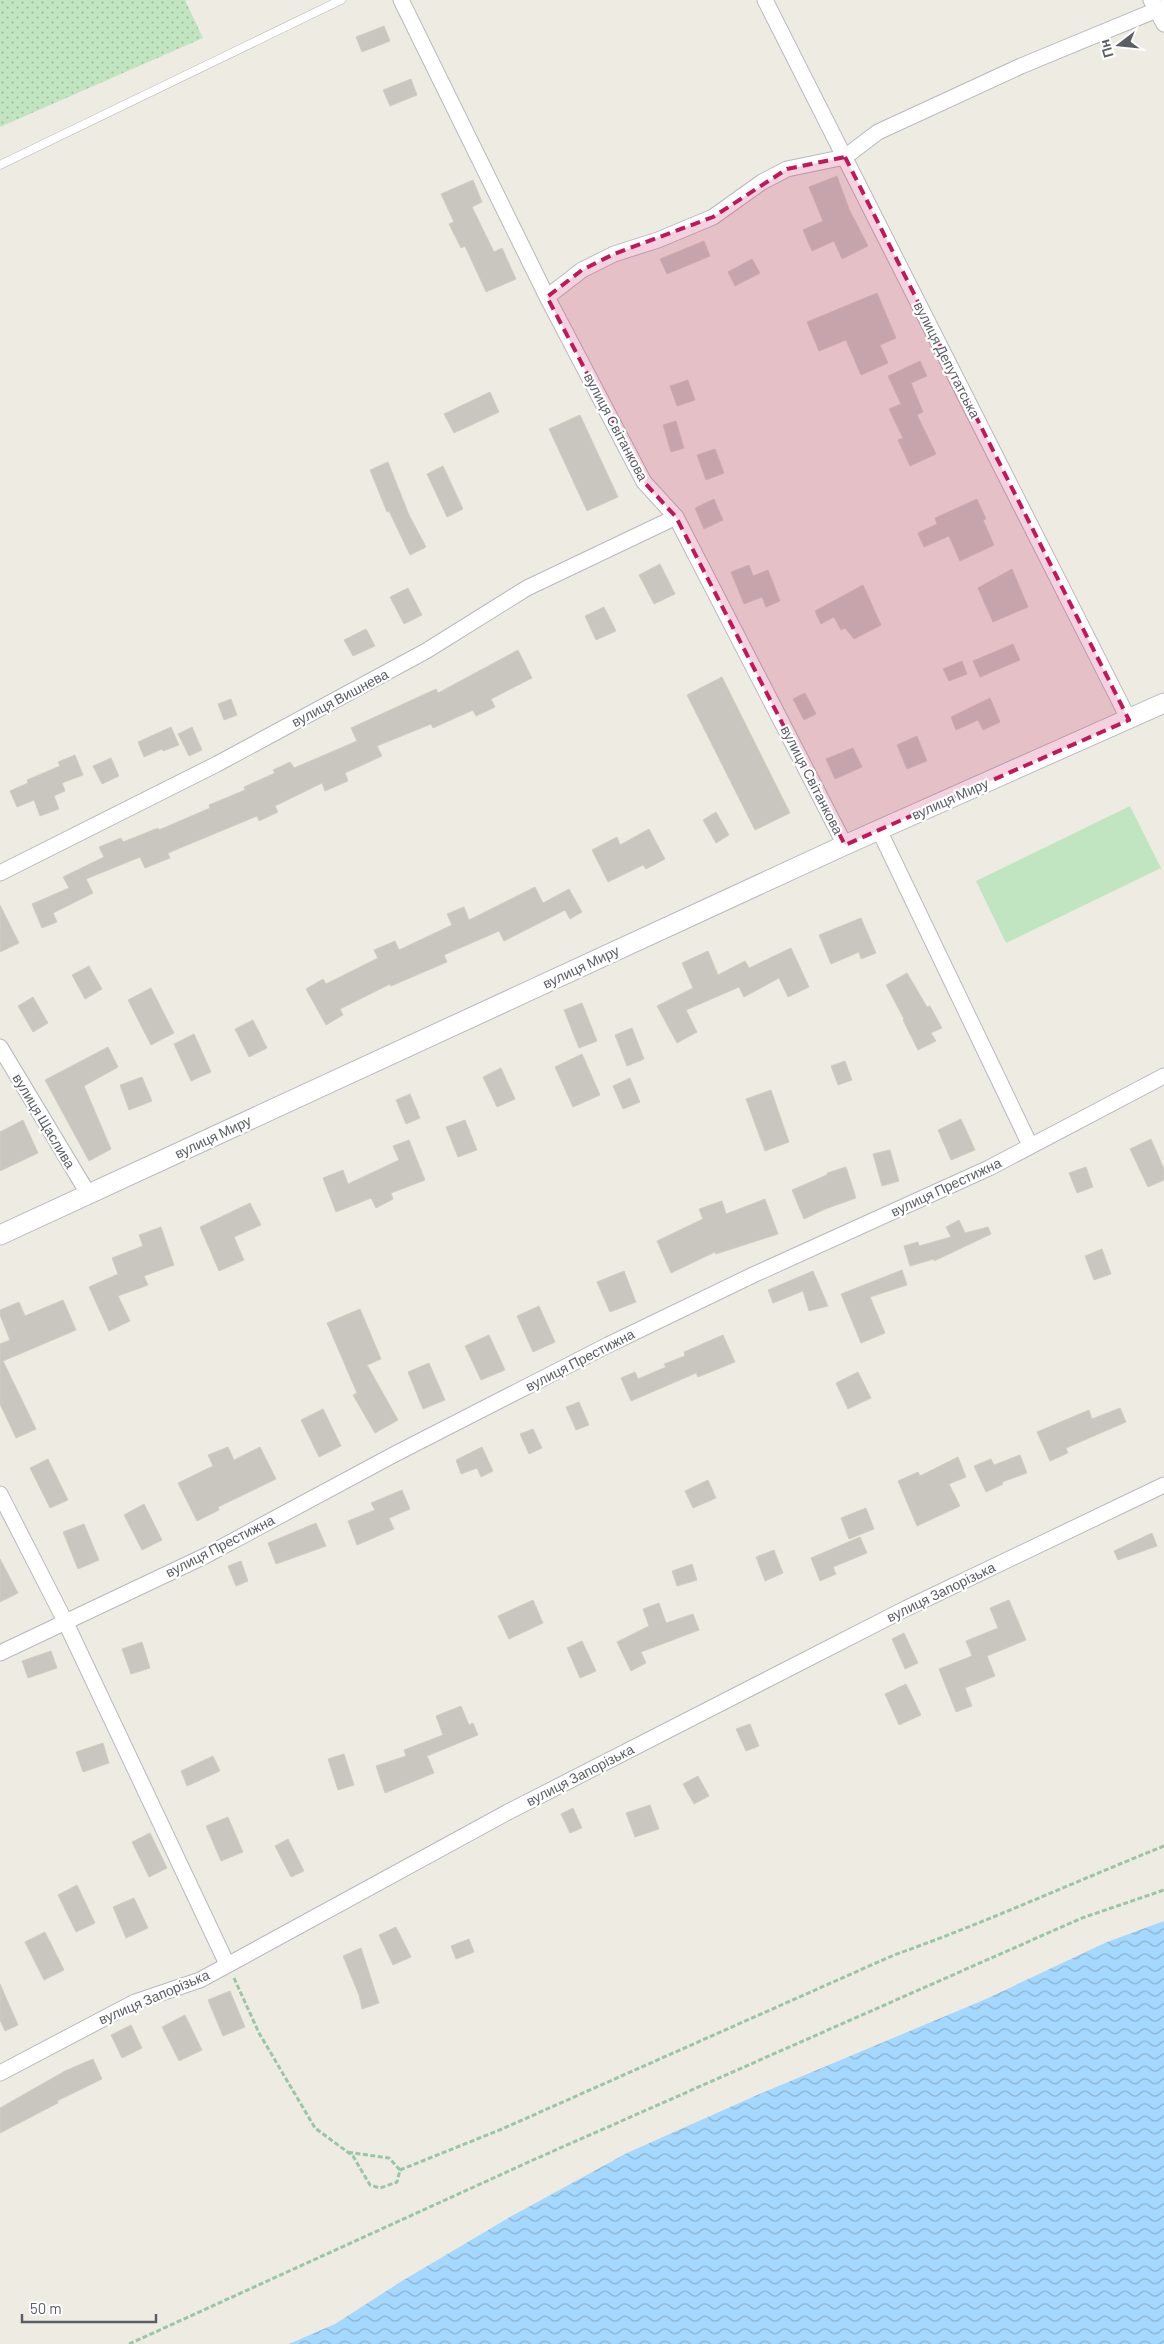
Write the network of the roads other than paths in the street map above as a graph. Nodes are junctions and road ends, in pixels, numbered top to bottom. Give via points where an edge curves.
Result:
1 (341, 0) edge
2 (401, 0) edge
3 (765, 0) edge
4 (1157, 5) edge
5 (1164, 24) edge
6 (845, 157) junction
7 (0, 165) edge
8 (547, 297) junction
9 (676, 518) junction
10 (1164, 703) edge
11 (1129, 720) junction
12 (879, 830) junction
13 (845, 845) junction
14 (0, 873) edge
15 (0, 1047) edge
16 (1164, 1076) edge
17 (1030, 1146) junction
18 (89, 1195) junction
19 (0, 1235) edge
20 (1164, 1485) edge
21 (0, 1494) edge
22 (65, 1621) junction
23 (0, 1653) edge
24 (228, 1964) junction
25 (0, 2073) edge

1 - 7 lane
2 - 8 street, вулиця Світанкова
3 - 6 street, вулиця Депутатська
4 - 5 street
4 - 6 street via 878,132
6 - 8 street via 787,169 762,182 713,217 614,254 582,270
6 - 11 street, вулиця Депутатська
8 - 9 street, вулиця Світанкова via 644,482
9 - 13 street, вулиця Світанкова
9 - 14 street, вулиця Вишнева via 527,588 426,651 217,764
10 - 11 street, вулиця Миру
11 - 12 street, вулиця Миру
12 - 13 street, вулиця Миру
12 - 17 street
13 - 18 street, вулиця Миру
15 - 18 street, вулиця Щаслива
16 - 17 street, вулиця Престижна
17 - 22 street, вулиця Престижна via 608,1345 206,1556
18 - 19 street, вулиця Миру
20 - 24 street, вулиця Запорізька via 888,1618 508,1812
21 - 22 street
22 - 23 street, вулиця Престижна
22 - 24 street
24 - 25 street, вулиця Запорізька via 200,1980 135,2002

